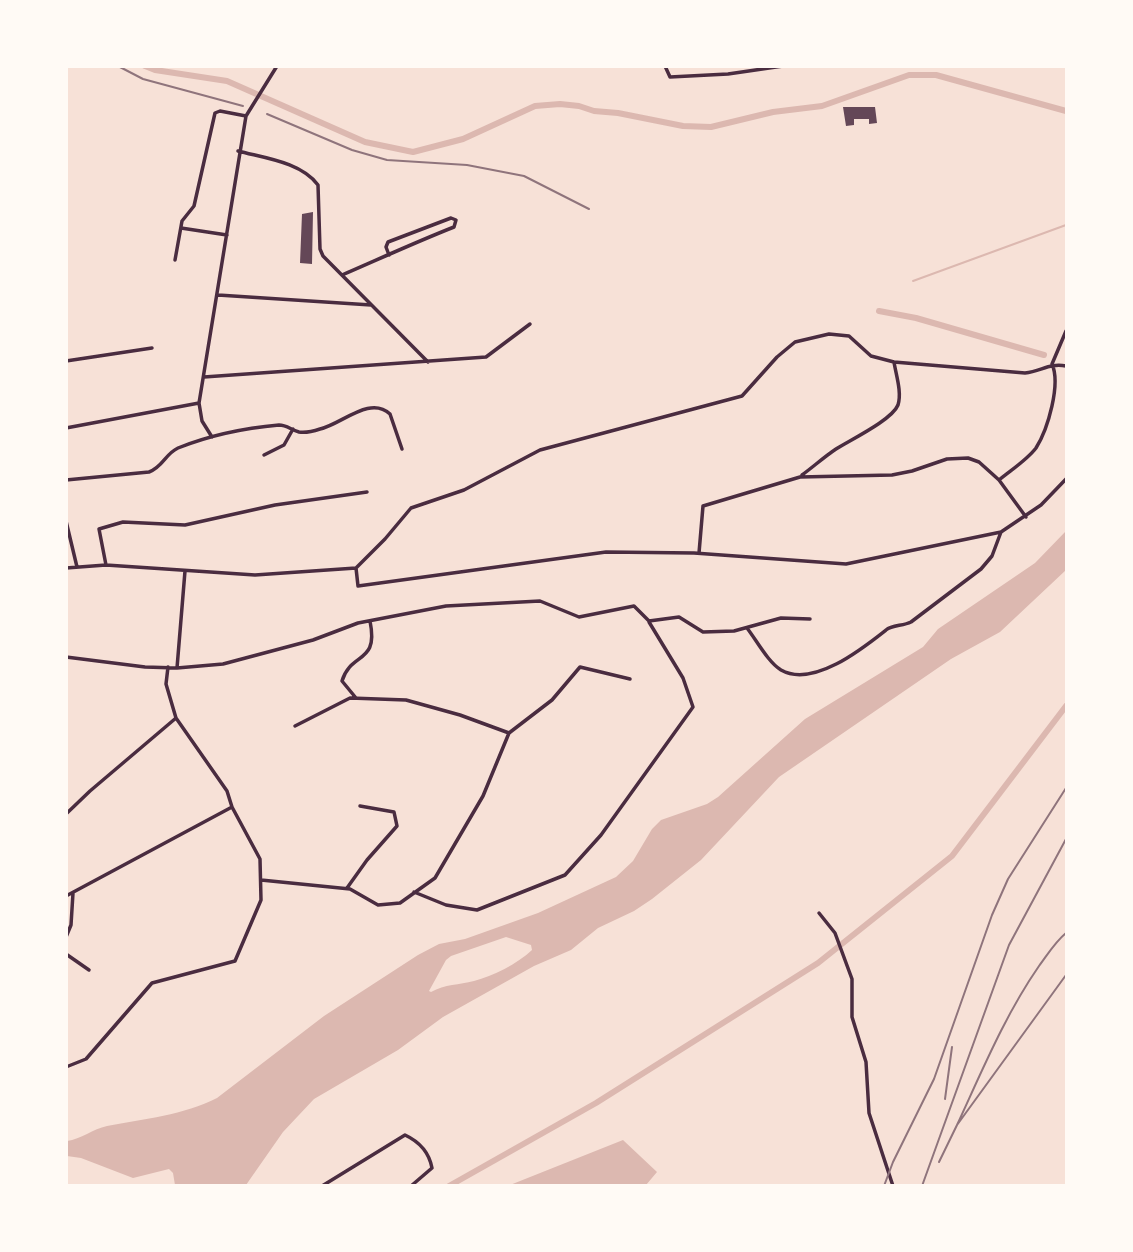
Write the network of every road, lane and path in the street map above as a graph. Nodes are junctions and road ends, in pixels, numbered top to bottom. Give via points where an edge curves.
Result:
1 (277, 66) edge
2 (665, 66) edge
3 (783, 66) edge
4 (246, 116) junction
5 (239, 150) junction
6 (181, 228) junction
7 (413, 232) junction
8 (228, 236) junction
9 (416, 242) junction
10 (389, 255) junction
11 (175, 260) dead end
12 (342, 275) junction
13 (218, 295) junction
14 (373, 306) junction
15 (530, 324) dead end
16 (1066, 331) edge
17 (152, 348) dead end
18 (66, 361) edge
19 (428, 362) junction
20 (894, 362) junction
21 (1052, 364) junction
22 (1066, 366) edge
23 (204, 377) junction
24 (199, 403) junction
25 (66, 428) edge
26 (293, 429) junction
27 (212, 437) junction
28 (402, 449) dead end
29 (264, 455) dead end
30 (800, 477) junction
31 (1066, 479) edge
32 (66, 480) edge
33 (999, 480) junction
34 (367, 492) dead end
35 (1026, 517) junction
36 (66, 521) edge
37 (1001, 532) junction
38 (699, 553) junction
39 (106, 565) junction
40 (77, 567) junction
41 (66, 568) edge
42 (356, 568) junction
43 (185, 571) junction
44 (810, 619) dead end
45 (370, 621) junction
46 (649, 621) junction
47 (747, 628) junction
48 (66, 657) edge
49 (168, 667) junction
50 (177, 668) junction
51 (629, 679) dead end
52 (356, 698) junction
53 (176, 718) junction
54 (295, 726) dead end
55 (509, 733) junction
56 (360, 806) dead end
57 (232, 807) junction
58 (66, 814) edge
59 (261, 880) junction
60 (347, 889) junction
61 (414, 892) junction
62 (73, 893) junction
63 (66, 896) edge
64 (819, 914) dead end
65 (66, 937) edge
66 (66, 954) edge
67 (89, 970) dead end
68 (66, 1067) edge
69 (321, 1185) edge
70 (411, 1185) edge
71 (893, 1185) edge

1 - 4 street
2 - 3 street via 670,78
4 - 5 street
4 - 6 street via 215,113 194,206
5 - 8 street
5 - 12 street via 294,167 313,178 318,185 320,249
6 - 8 street
6 - 11 street
7 - 9 street
7 - 9 street via 451,218 457,223
7 - 10 street via 388,242
8 - 13 street
9 - 10 street
10 - 12 street
12 - 14 street
13 - 14 street
13 - 23 street
14 - 19 street
15 - 19 street via 486,357
16 - 21 street
17 - 18 street
19 - 23 street
20 - 21 street via 1025,373
20 - 30 street via 900,396 893,413
20 - 42 street via 871,356 849,337 829,334 795,342 742,396 540,450 464,490 411,508
21 - 22 street
21 - 33 street via 1056,372 1050,415 1041,438 1035,449
23 - 24 street
24 - 25 street
24 - 27 street via 202,421
26 - 27 street via 281,425
26 - 28 street via 309,432 355,412 382,408 390,414
26 - 29 street via 284,445
27 - 32 street via 175,449 149,472
30 - 33 street via 891,475 958,458 979,462
30 - 38 street via 704,506
31 - 35 street
33 - 35 street
34 - 39 street via 275,505 185,525 123,522 99,529
35 - 37 street
36 - 40 street
37 - 38 street via 846,564
37 - 47 street via 981,569 911,622 888,628 861,651 824,669 806,675 778,668
38 - 42 street via 606,552 358,586
39 - 40 street
39 - 43 street
40 - 41 street
42 - 43 street via 255,575
43 - 50 street
44 - 47 street via 781,618
45 - 46 street via 446,606 540,601 579,617 634,606
45 - 50 street via 223,664
45 - 52 street via 373,638 368,653 345,671 342,681
46 - 47 street via 679,617 703,632
46 - 61 street via 683,678 693,707 601,835 565,875 477,910 446,905
48 - 49 street
49 - 50 street
49 - 53 street via 166,684
51 - 55 street via 580,667 552,701
52 - 54 street
52 - 55 street via 406,700
53 - 57 street via 227,791
53 - 58 street
55 - 61 street via 483,796 456,843 435,878
56 - 60 street via 394,812 397,826
57 - 59 street via 260,859
57 - 62 street
59 - 60 street
59 - 68 street via 261,900 235,961 152,983 86,1059
60 - 61 street via 378,905 400,903
62 - 63 street
62 - 65 street
64 - 71 street via 835,933 852,979 852,1017 866,1062 869,1113
66 - 67 street
69 - 70 street via 405,1135 422,1146 432,1168

